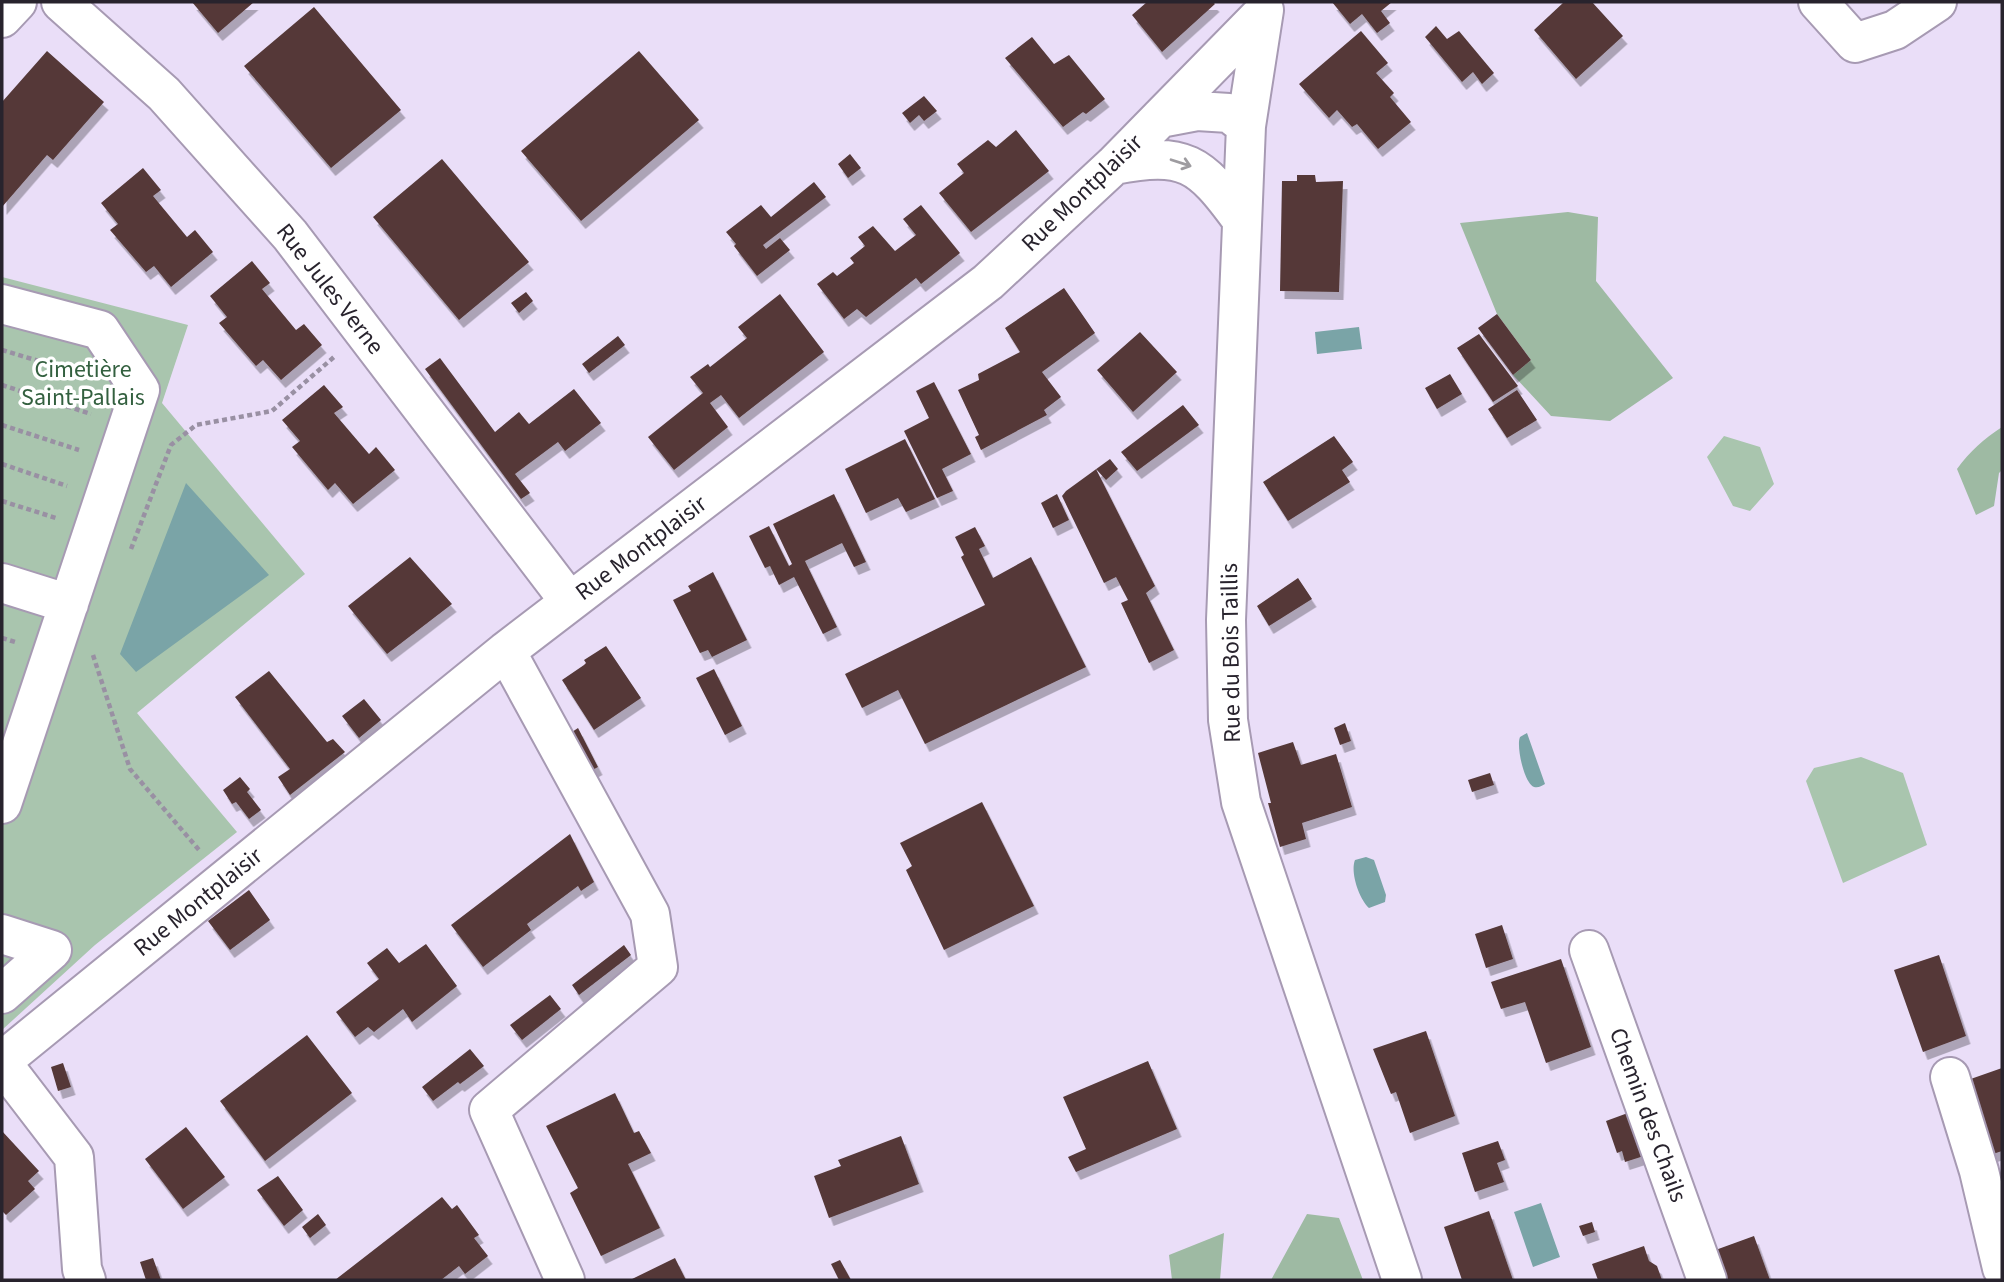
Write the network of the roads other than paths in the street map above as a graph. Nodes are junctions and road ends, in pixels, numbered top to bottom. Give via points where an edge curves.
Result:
1 (17, 2) edge
2 (61, 2) edge
3 (1818, 2) edge
4 (1937, 2) edge
5 (1264, 8) edge
6 (2, 18) edge
7 (1160, 118) junction
8 (1246, 126) junction
9 (1114, 165) junction
10 (1241, 219) junction
11 (2, 304) edge
12 (2, 583) edge
13 (570, 602) junction
14 (69, 604) junction
15 (506, 651) junction
16 (2, 804) edge
17 (2, 934) edge
18 (1589, 950) dead end
19 (2, 994) edge
20 (2, 1062) edge
21 (1951, 1077) dead end
22 (2002, 1268) edge
23 (86, 1280) edge
24 (565, 1280) edge
25 (1402, 1280) edge
26 (1707, 1280) edge

1 - 6 street
2 - 13 street, Rue Jules Verne via 164,94 290,235
3 - 4 street via 1854,43 1895,30
5 - 7 street, Rue Montplaisir
5 - 8 street, Rue du Bois Taillis
7 - 8 street via 1197,111 1229,113
7 - 9 street, Rue Montplaisir
8 - 10 street, Rue du Bois Taillis
9 -> 10 street via 1161,159 1196,169 1216,185
9 - 13 street, Rue Montplaisir via 988,282
10 - 25 street, Rue du Bois Taillis via 1227,620 1228,720 1241,802
11 - 14 street via 100,330 141,390
12 - 14 street
13 - 15 street, Rue Montplaisir
14 - 16 street
15 - 20 street, Rue Montplaisir
15 - 24 street via 650,914 658,967 489,1110
17 - 19 street via 52,950
18 - 26 street, Chemin des Chails
20 - 23 street via 74,1157
21 - 22 street

